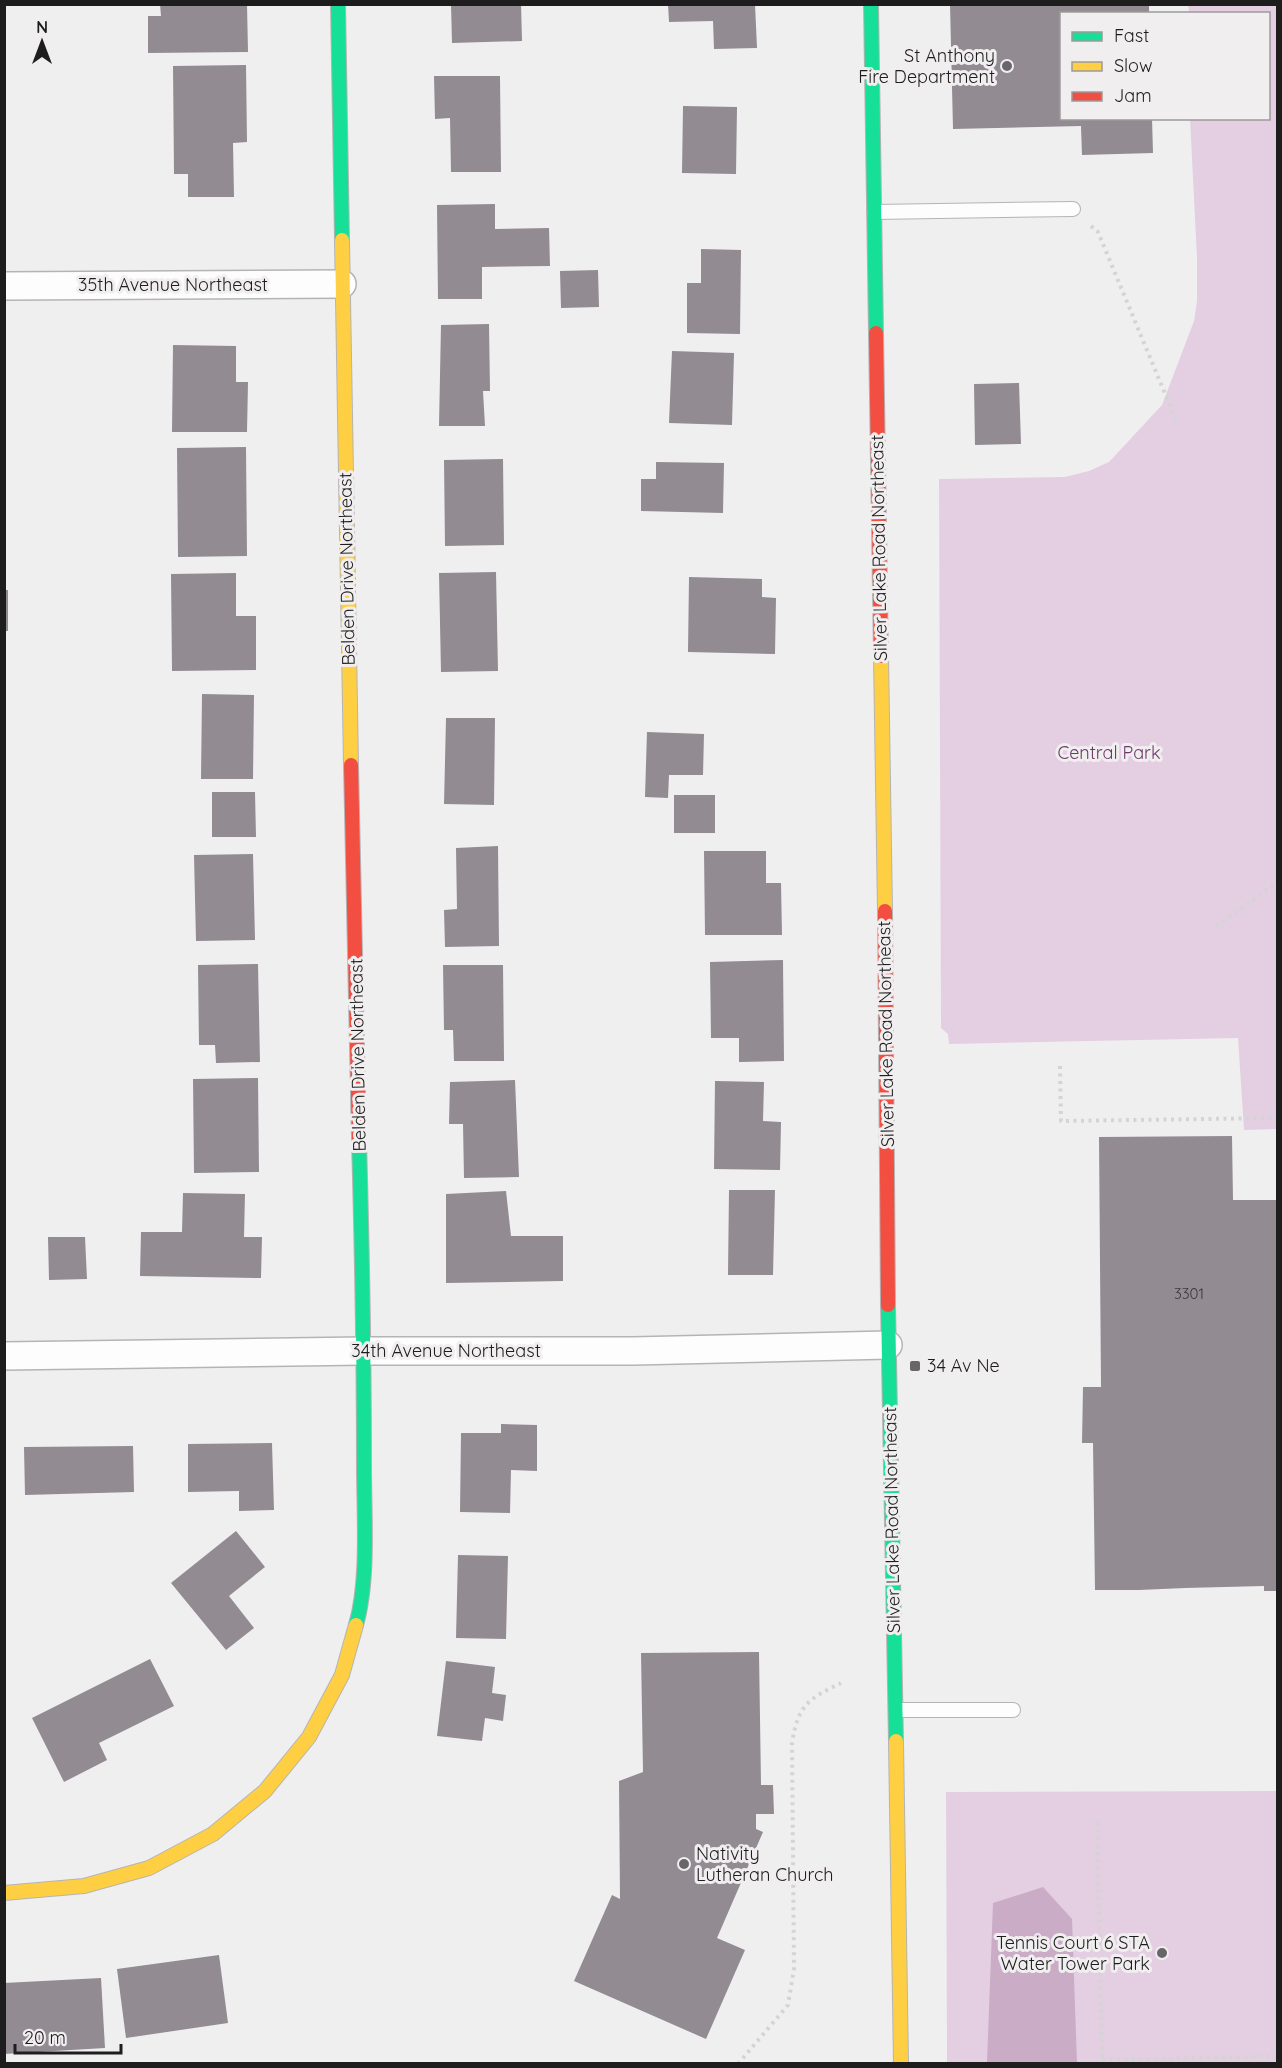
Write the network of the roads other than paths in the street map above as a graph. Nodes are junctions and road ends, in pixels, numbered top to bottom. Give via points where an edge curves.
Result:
1 (338, 4) edge
2 (871, 4) edge
3 (1073, 208) road end
4 (874, 212) junction
5 (342, 284) junction
6 (4, 286) edge
7 (888, 1345) junction
8 (364, 1351) junction
9 (4, 1356) edge
10 (896, 1710) junction
11 (1013, 1710) dead end
12 (4, 1893) edge
13 (901, 2064) edge

1 - 5 street, Belden Drive Northeast
2 - 4 street, Silver Lake Road Northeast
3 - 4 lane
4 - 7 street, Silver Lake Road Northeast
5 - 6 street, 35th Avenue Northeast
5 - 8 street, Belden Drive Northeast
7 - 8 street, 34th Avenue Northeast via 633,1351
7 - 10 street, Silver Lake Road Northeast
8 - 9 street, 34th Avenue Northeast
8 - 12 street, Belden Drive Northeast via 361,1607 342,1675 309,1737 265,1791 213,1834 149,1868 84,1886
10 - 11 lane
10 - 13 street, Silver Lake Road Northeast

